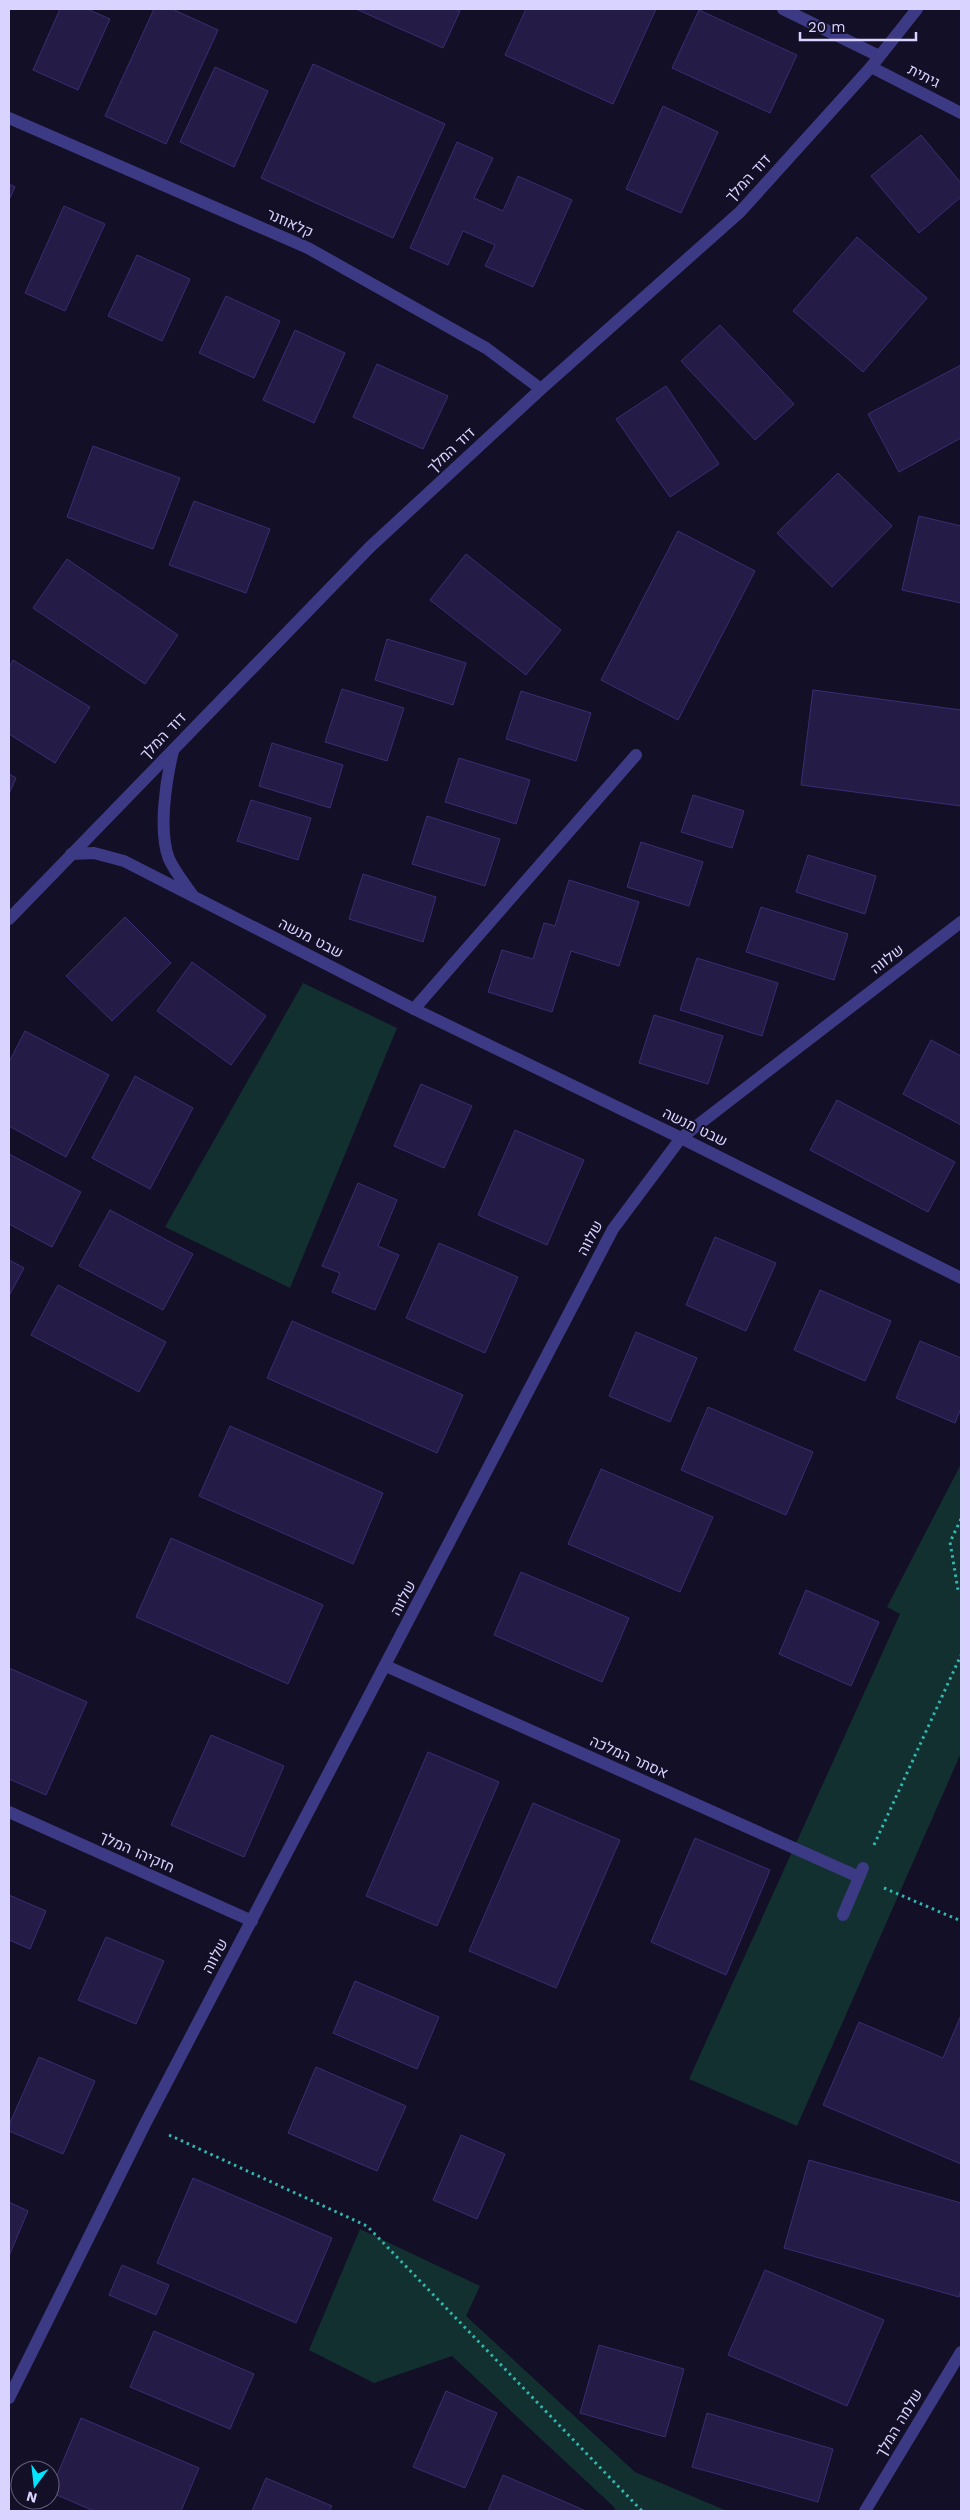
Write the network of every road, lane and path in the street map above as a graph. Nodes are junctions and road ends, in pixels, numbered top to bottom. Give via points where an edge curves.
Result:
1 (783, 9) edge
2 (918, 9) edge
3 (879, 56) junction
4 (871, 67) junction
5 (961, 113) edge
6 (9, 118) edge
7 (542, 389) junction
8 (173, 750) junction
9 (636, 755) dead end
10 (71, 854) junction
11 (193, 896) junction
12 (9, 919) edge
13 (961, 922) edge
14 (414, 1009) junction
15 (681, 1138) junction
16 (961, 1278) edge
17 (961, 1518) edge
18 (961, 1592) edge
19 (961, 1655) edge
20 (386, 1666) junction
21 (9, 1812) edge
22 (861, 1872) junction
23 (842, 1915) dead end
24 (252, 1921) junction
25 (961, 1922) edge
26 (145, 2124) junction
27 (961, 2352) edge
28 (9, 2398) edge
29 (642, 2511) edge
30 (865, 2511) edge

1 - 3 street
2 - 3 street, דוד המלך
3 - 4 street, דוד המלך
4 - 5 street, גיתית
4 - 7 street, דוד המלך via 740,212
6 - 7 street, קלאוזנר via 308,248 486,348
7 - 8 street, דוד המלך via 370,547
8 - 10 street, דוד המלך
8 - 11 street, שבט מנשה via 164,786 164,828 169,859
9 - 14 street
10 - 11 street, שבט מנשה via 94,853 124,861
10 - 12 street, דוד המלך
11 - 14 street, שבט מנשה
13 - 15 street, שלווה
14 - 15 street, שבט מנשה
15 - 16 street, שבט מנשה
15 - 20 street, שלווה via 613,1229
17 - 18 path via 950,1542 958,1590
19 - 22 path
20 - 22 street, אסתר המלכה
20 - 24 street, שלווה
21 - 24 street, חזקיהו המלך
22 - 23 street
22 - 25 path
24 - 26 street, שלווה
26 - 28 street, שלווה
26 - 29 path via 367,2226
27 - 30 street, שלמה המלך

